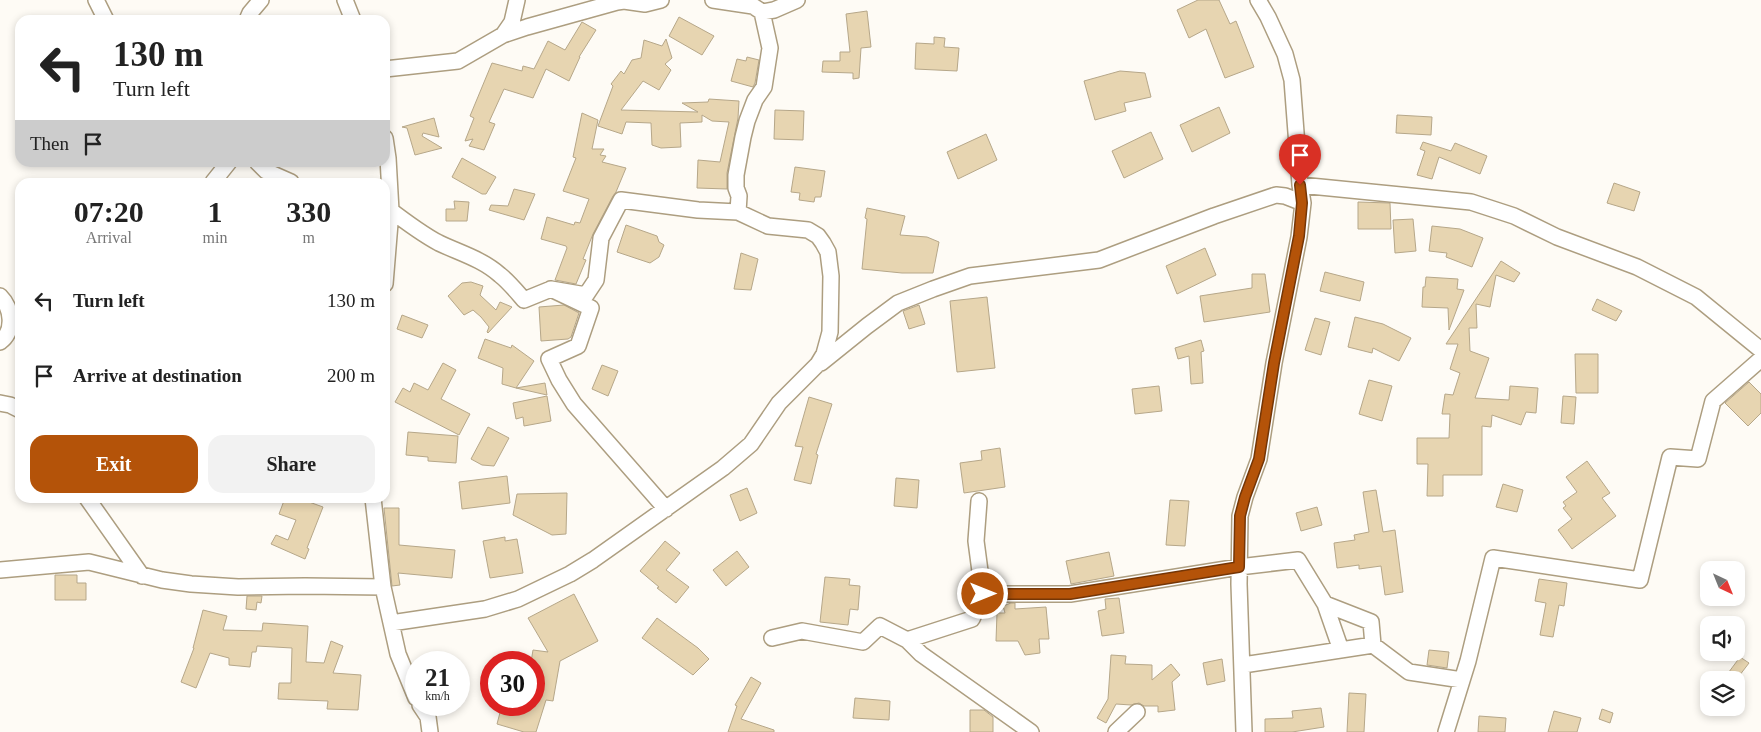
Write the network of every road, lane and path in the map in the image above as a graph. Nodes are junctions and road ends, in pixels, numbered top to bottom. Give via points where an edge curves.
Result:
1 (96, 0) edge
2 (261, 0) edge
3 (346, 0) edge
4 (517, 0) edge
5 (661, 0) edge
6 (713, 0) edge
7 (798, 0) edge
8 (1258, 0) edge
9 (762, 12) junction
10 (104, 15) edge
11 (249, 15) edge
12 (351, 15) edge
13 (504, 36) junction
14 (390, 68) edge
15 (225, 167) edge
16 (262, 167) edge
17 (217, 178) edge
18 (282, 178) edge
19 (1300, 185) junction
20 (1302, 203) junction
21 (390, 209) edge
22 (738, 212) junction
23 (551, 289) junction
24 (0, 296) edge
25 (0, 342) edge
26 (1761, 350) edge
27 (1761, 359) edge
28 (812, 371) junction
29 (0, 403) edge
30 (15, 408) edge
31 (979, 500) dead end
32 (91, 503) edge
33 (374, 503) edge
34 (666, 509) junction
35 (1239, 567) junction
36 (0, 570) edge
37 (142, 576) junction
38 (383, 587) junction
39 (983, 594) junction
40 (1325, 604) junction
41 (392, 623) junction
42 (772, 638) dead end
43 (907, 640) junction
44 (1373, 645) junction
45 (1341, 650) junction
46 (1243, 665) junction
47 (405, 671) edge
48 (1462, 680) junction
49 (1137, 712) dead end
50 (427, 716) edge
51 (430, 732) edge
52 (1031, 732) edge
53 (1116, 732) edge
54 (1244, 732) edge
55 (1446, 732) edge

1 - 10 street
2 - 11 street
3 - 12 street
4 - 13 street via 512,22
5 - 13 street via 645,4 617,2
6 - 9 street via 753,6
7 - 9 street
8 - 19 street via 1285,54 1292,80
9 - 22 street via 770,48 764,87 755,100 743,137 736,175
13 - 14 street via 458,61
15 - 17 street
16 - 18 street
19 - 20 street
19 - 26 street via 1470,202 1514,216 1557,237 1638,267 1696,297
20 - 28 street via 1276,196 1099,260 994,271 962,278 898,304
20 - 35 street via 1299,236 1272,371 1259,459 1240,516
21 - 23 street via 439,243 464,252 491,268 524,300
22 - 23 street via 621,200 601,238 596,280 586,295
22 - 28 street via 768,226 808,230 818,236 828,252 830,332 824,354
23 - 34 street via 591,308 578,346 548,359 558,380 574,404
24 - 25 street via 8,307 10,318 8,334
27 - 48 street via 1713,401 1698,459 1670,458 1640,580 1493,558
28 - 34 street via 779,403 750,444
29 - 30 street
31 - 39 street via 976,541
32 - 37 street
33 - 38 street
34 - 41 street via 570,574 518,600 485,609
35 - 39 street via 1070,594
35 - 40 street via 1298,560
35 - 46 street
36 - 37 street via 89,562
37 - 38 street via 238,588
38 - 41 street
39 - 43 street via 972,619
40 - 44 street via 1371,622
40 - 45 street
41 - 47 street
42 - 43 street via 802,631 863,642 880,626
43 - 52 street
44 - 45 street
44 - 48 street via 1409,672
45 - 46 street
46 - 54 street
48 - 55 street
49 - 53 street
50 - 51 street

